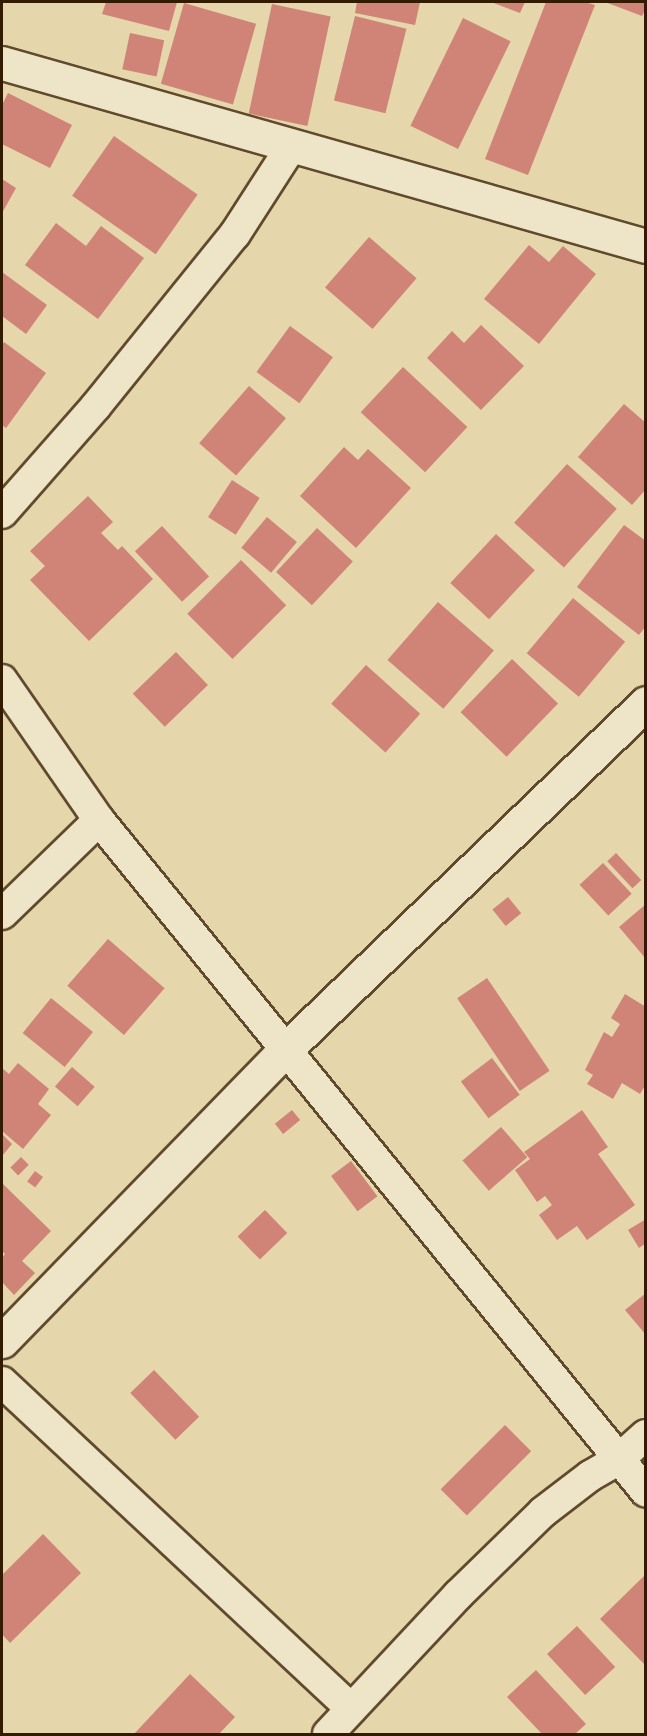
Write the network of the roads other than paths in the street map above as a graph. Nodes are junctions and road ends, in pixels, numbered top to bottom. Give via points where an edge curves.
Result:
1 (2, 63) edge
2 (291, 147) junction
3 (645, 246) edge
4 (2, 513) edge
5 (2, 681) edge
6 (645, 703) edge
7 (99, 820) junction
8 (2, 914) edge
9 (284, 1051) junction
10 (2, 1341) edge
11 (2, 1382) edge
12 (645, 1435) edge
13 (619, 1459) junction
14 (645, 1492) edge
15 (351, 1708) junction
16 (328, 1734) edge

1 - 2 street
2 - 3 street
2 - 4 street via 235,234 96,406
5 - 7 street
6 - 9 street
7 - 8 street
7 - 9 street
9 - 10 street
9 - 13 street
11 - 15 street
12 - 13 street
13 - 14 street
13 - 15 street via 543,1512
15 - 16 street

